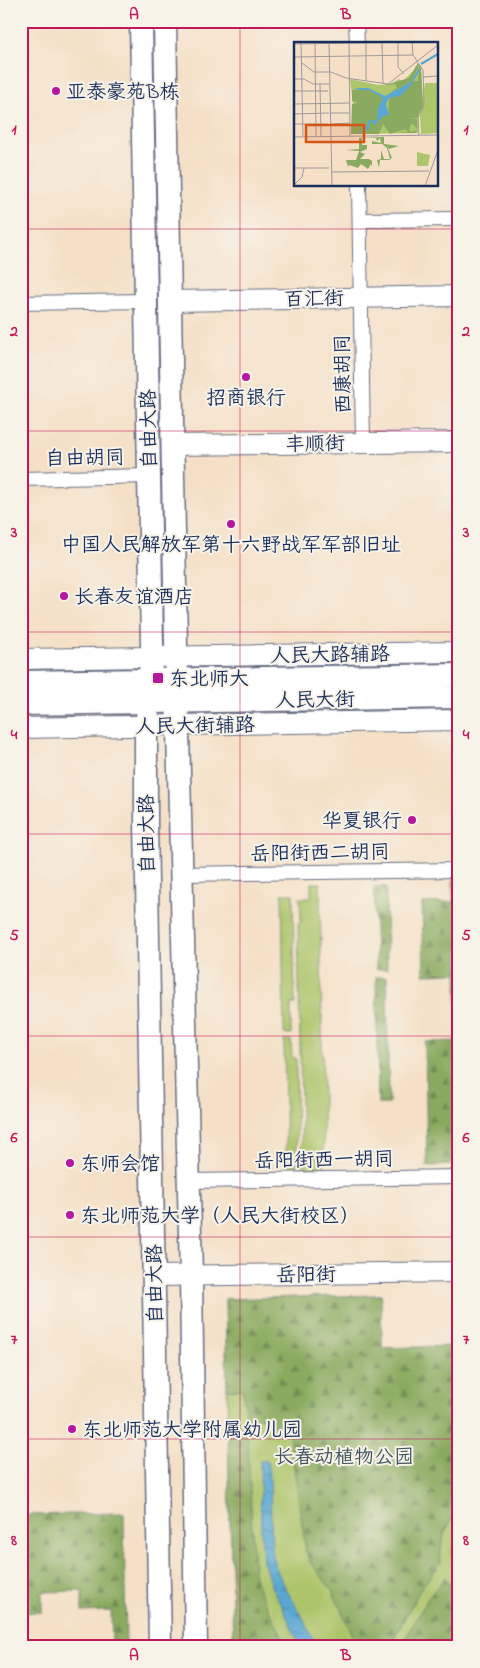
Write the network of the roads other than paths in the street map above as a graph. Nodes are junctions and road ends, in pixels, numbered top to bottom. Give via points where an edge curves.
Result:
1 (141, 21) edge
2 (165, 21) edge
3 (356, 21) edge
4 (357, 42) edge
5 (359, 186) edge
6 (459, 219) edge
7 (360, 220) junction
8 (459, 296) edge
9 (361, 298) junction
10 (146, 301) junction
11 (170, 301) junction
12 (21, 303) edge
13 (459, 442) edge
14 (363, 443) junction
15 (172, 445) junction
16 (149, 476) junction
17 (21, 479) edge
18 (459, 652) edge
19 (151, 657) junction
20 (176, 657) junction
21 (21, 659) edge
22 (459, 675) edge
23 (21, 682) edge
24 (149, 691) junction
25 (177, 691) junction
26 (459, 697) edge
27 (21, 704) edge
28 (459, 720) edge
29 (178, 725) junction
30 (147, 726) junction
31 (21, 728) edge
32 (459, 870) edge
33 (181, 874) junction
34 (459, 1177) edge
35 (189, 1181) junction
36 (459, 1272) edge
37 (154, 1276) junction
38 (191, 1276) junction
39 (160, 1647) edge
40 (196, 1647) edge

1 - 10 main road, 自由大路
2 - 11 main road, 自由大路
3 - 4 street
5 - 7 street, 西康胡同
6 - 7 street
7 - 9 street, 西康胡同
8 - 9 street, 百汇街
9 - 11 street, 百汇街
9 - 14 street, 西康胡同
10 - 12 street
10 - 16 main road, 自由大路
11 - 15 main road, 自由大路
13 - 14 street, 丰顺街
14 - 15 street, 丰顺街
15 - 20 main road, 自由大路
16 - 17 street, 自由胡同
16 - 19 main road, 自由大路
18 - 20 street, 人民大路辅路
19 - 20 street, 人民大路辅路
19 - 21 street, 人民大路辅路
19 - 24 main road, 自由大路
20 - 25 main road, 自由大路
22 - 25 main road, 人民大街
23 - 24 main road, 人民大街
24 - 25 main road, 人民大街
24 - 27 main road, 人民大街
24 - 30 main road, 自由大路
25 - 26 main road, 人民大街
25 - 29 main road, 自由大路
28 - 29 street, 人民大街辅路
29 - 30 street, 人民大街辅路
29 - 33 main road, 自由大路
30 - 31 street, 人民大街辅路
30 - 37 main road, 自由大路
32 - 33 street, 岳阳街西二胡同
33 - 35 main road, 自由大路
34 - 35 street, 岳阳街西一胡同
35 - 38 main road, 自由大路
36 - 38 street, 岳阳街
37 - 38 street, 岳阳街
37 - 39 main road, 自由大路
38 - 40 main road, 自由大路

